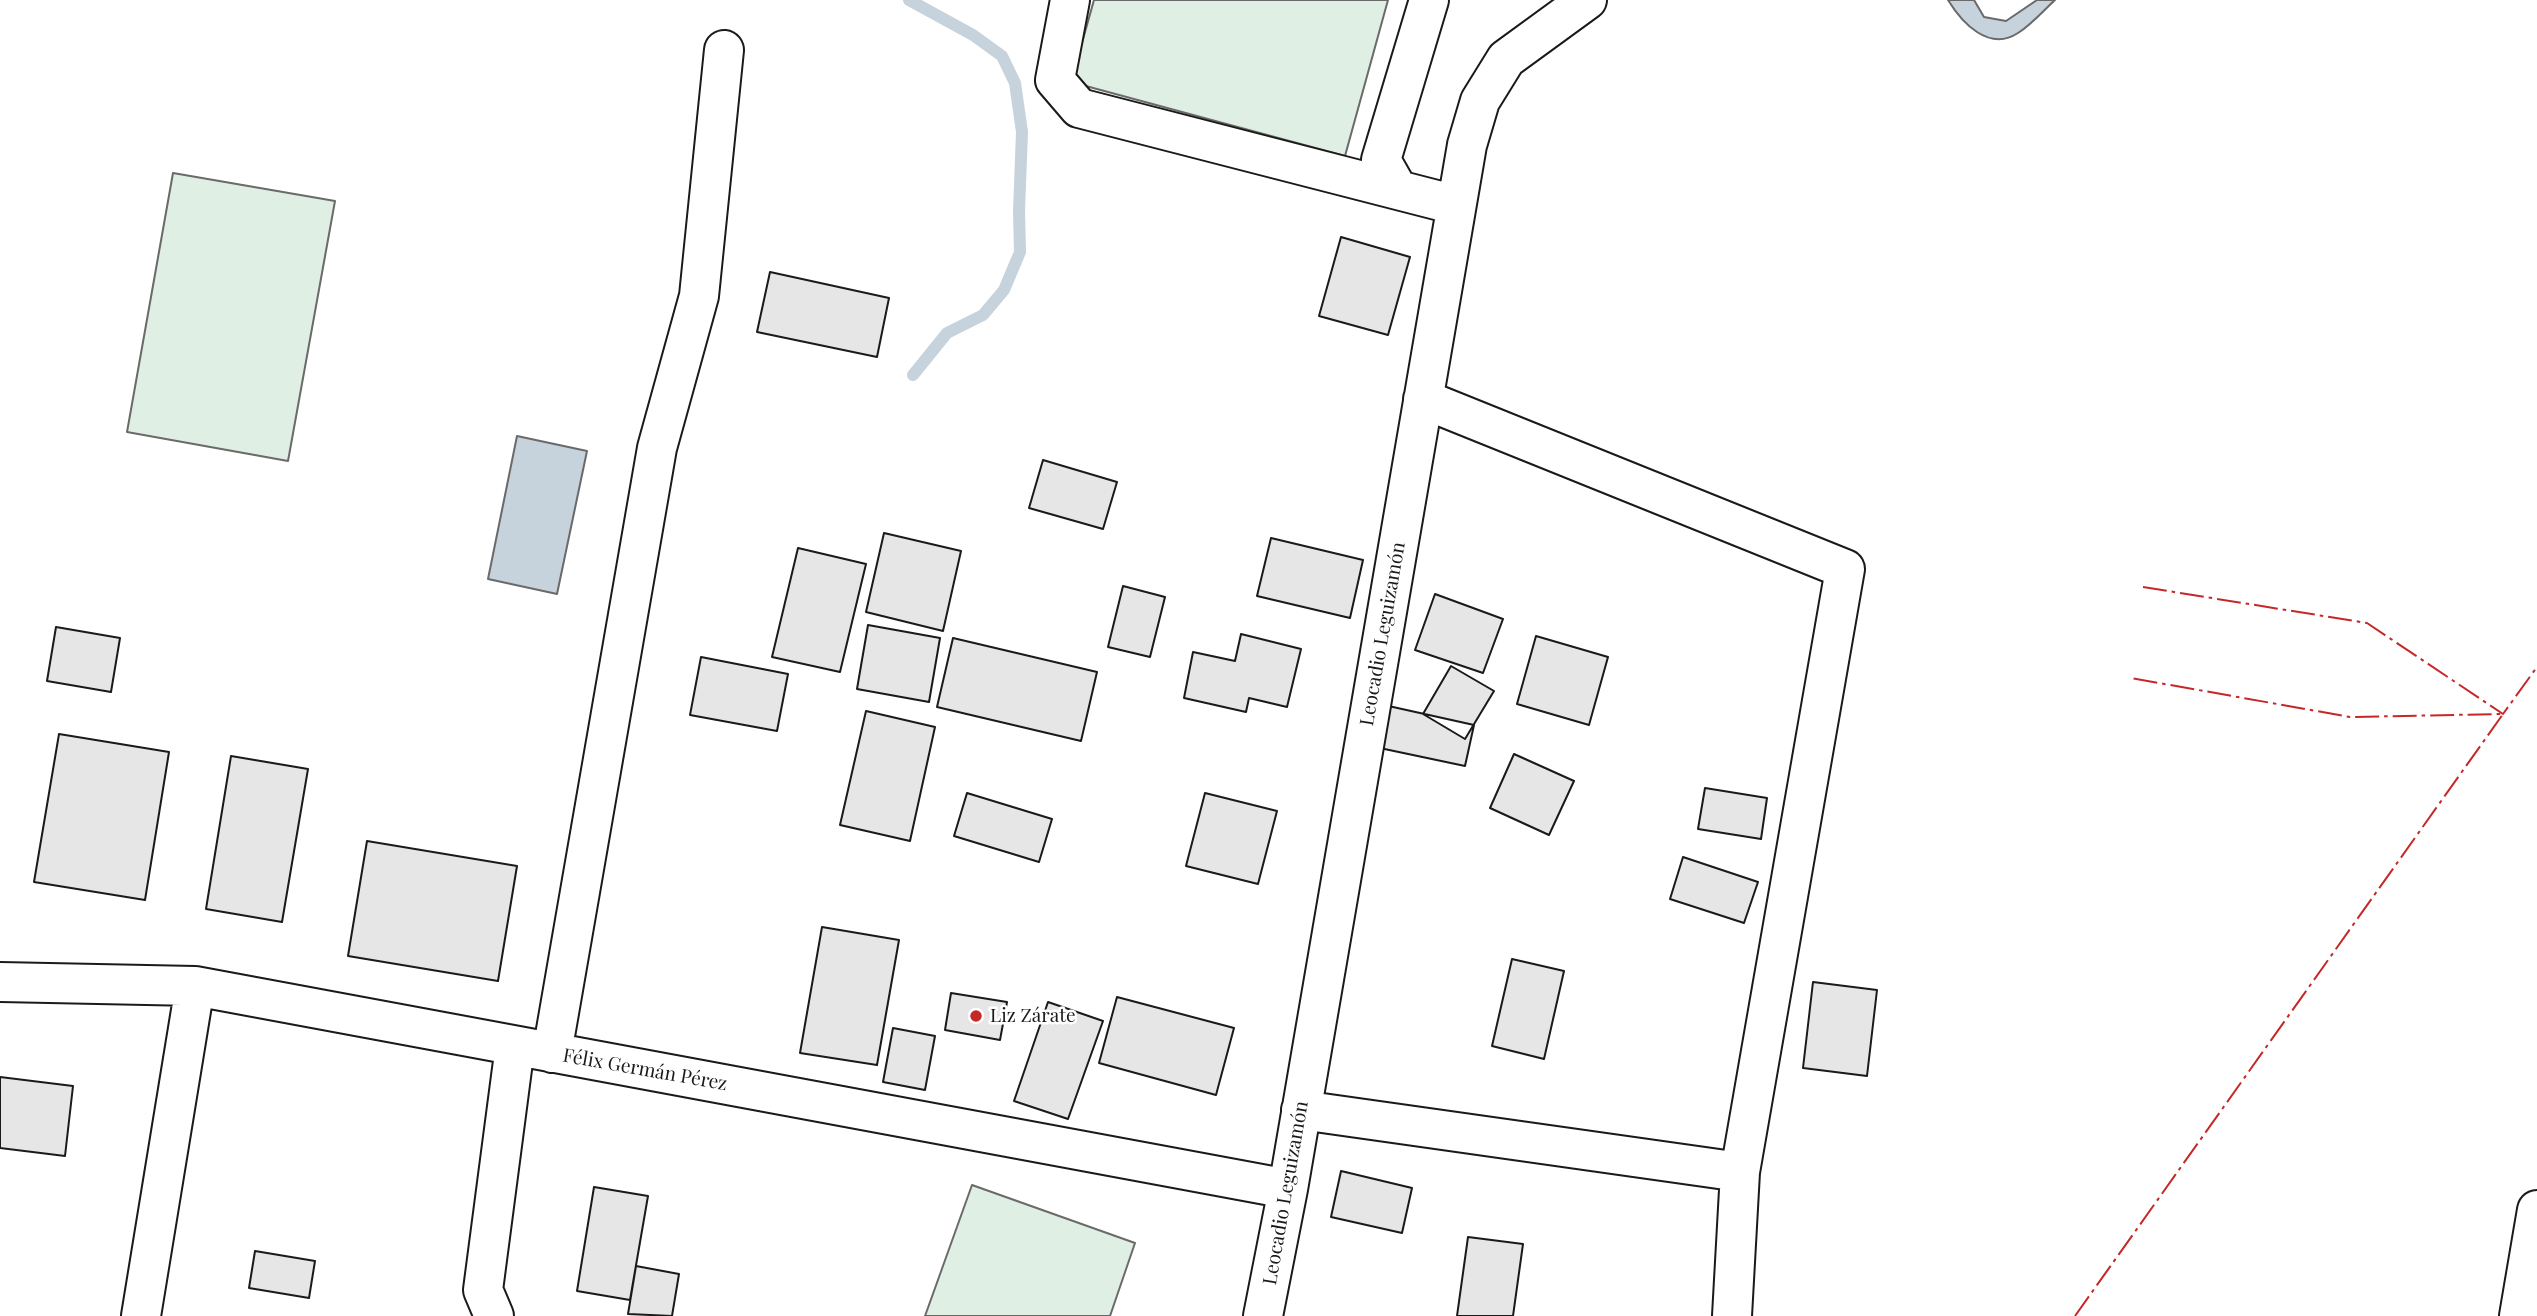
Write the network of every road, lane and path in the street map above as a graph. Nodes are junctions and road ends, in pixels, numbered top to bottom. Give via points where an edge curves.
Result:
1 (1070, 0) edge
2 (1429, 0) edge
3 (1587, 0) edge
4 (724, 50) dead end
5 (1398, 190) junction
6 (1456, 205) junction
7 (1423, 399) junction
8 (0, 982) edge
9 (195, 986) junction
10 (514, 1046) junction
11 (552, 1053) junction
12 (1301, 1110) junction
13 (1740, 1172) junction
14 (1288, 1189) junction
15 (2537, 1210) edge
16 (141, 1316) edge
17 (494, 1316) edge
18 (1263, 1316) edge
19 (1732, 1316) edge
20 (2519, 1316) edge

1 - 5 street via 1055,80 1079,108
2 - 5 street via 1381,160
3 - 6 street, Leocadio Leguizamón via 1506,59 1480,101
4 - 11 street via 699,296 657,448
5 - 6 street
6 - 7 street, Leocadio Leguizamón
7 - 12 street, Leocadio Leguizamón
7 - 13 street via 1845,569
8 - 9 street, Félix Germán Pérez
9 - 10 street, Félix Germán Pérez
9 - 16 street
10 - 11 street, Félix Germán Pérez
10 - 17 street via 484,1290
11 - 14 street, Félix Germán Pérez
12 - 13 street
12 - 14 street, Leocadio Leguizamón
13 - 19 street
14 - 18 street, Leocadio Leguizamón
15 - 20 street

